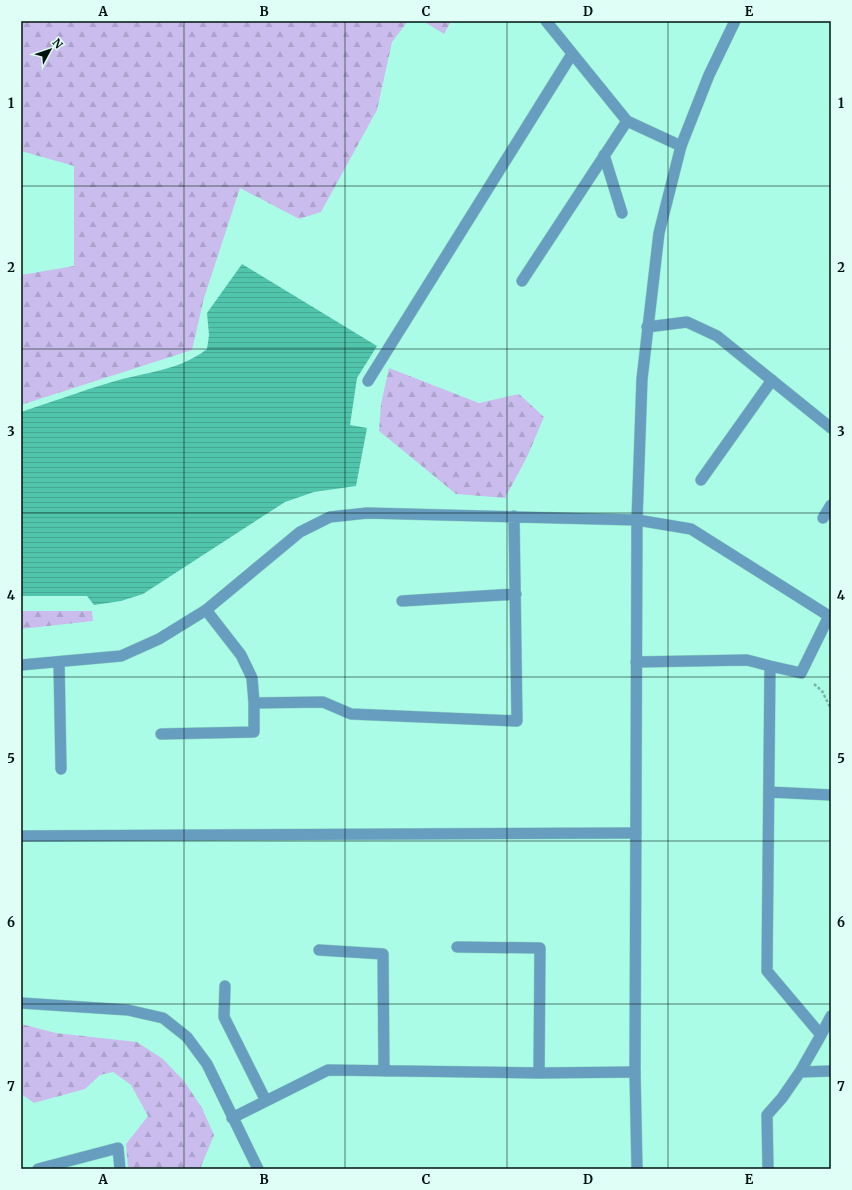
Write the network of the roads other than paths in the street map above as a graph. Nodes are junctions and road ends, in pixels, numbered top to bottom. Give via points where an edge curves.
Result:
1 (546, 21) edge
2 (735, 21) edge
3 (572, 54) junction
4 (627, 120) junction
5 (681, 146) junction
6 (604, 155) junction
7 (622, 212) dead end
8 (522, 281) dead end
9 (647, 327) junction
10 (772, 380) junction
11 (368, 381) dead end
12 (831, 428) edge
13 (701, 480) dead end
14 (831, 505) edge
15 (514, 516) junction
16 (823, 518) dead end
17 (637, 520) junction
18 (516, 594) junction
19 (402, 601) dead end
20 (206, 610) junction
21 (59, 662) junction
22 (636, 662) junction
23 (21, 665) edge
24 (770, 666) junction
25 (254, 703) junction
26 (161, 734) dead end
27 (61, 768) dead end
28 (769, 792) junction
29 (831, 795) edge
30 (636, 833) junction
31 (21, 836) edge
32 (457, 947) dead end
33 (319, 950) dead end
34 (225, 986) dead end
35 (21, 1003) edge
36 (831, 1016) edge
37 (821, 1035) junction
38 (384, 1071) junction
39 (831, 1071) edge
40 (635, 1072) junction
41 (800, 1072) junction
42 (540, 1073) junction
43 (266, 1101) junction
44 (232, 1118) junction
45 (38, 1169) edge
46 (120, 1169) edge
47 (258, 1169) edge
48 (637, 1169) edge
49 (768, 1169) edge

1 - 3 street
2 - 5 street via 709,75
3 - 4 street
3 - 11 street
4 - 5 street
4 - 6 street
5 - 9 street via 659,233
6 - 7 street
6 - 8 street
9 - 10 street via 687,322 717,336
9 - 17 street via 642,379
10 - 12 street
10 - 13 street
14 - 16 street
15 - 17 street
15 - 18 street
15 - 20 street via 367,513 330,517 300,532
17 - 22 street
17 - 24 street via 691,529 829,616 801,673
18 - 19 street
18 - 25 street via 517,721 351,714 322,702
20 - 21 street via 159,639 121,656
20 - 25 street via 241,655 252,678
21 - 23 street
21 - 27 street
22 - 24 street via 747,660
22 - 30 street
24 - 28 street
25 - 26 street via 254,732
28 - 29 street
28 - 37 street via 767,972
30 - 31 street
30 - 40 street
32 - 42 street via 540,948
33 - 38 street via 383,954
34 - 43 street via 224,1017
35 - 44 street via 128,1010 163,1018 187,1037 207,1064
36 - 37 street
37 - 41 street
38 - 42 street
38 - 43 street via 328,1070
39 - 41 street
40 - 42 street
40 - 48 street
41 - 49 street via 767,1115
43 - 44 street
44 - 47 street
45 - 46 street via 118,1148

